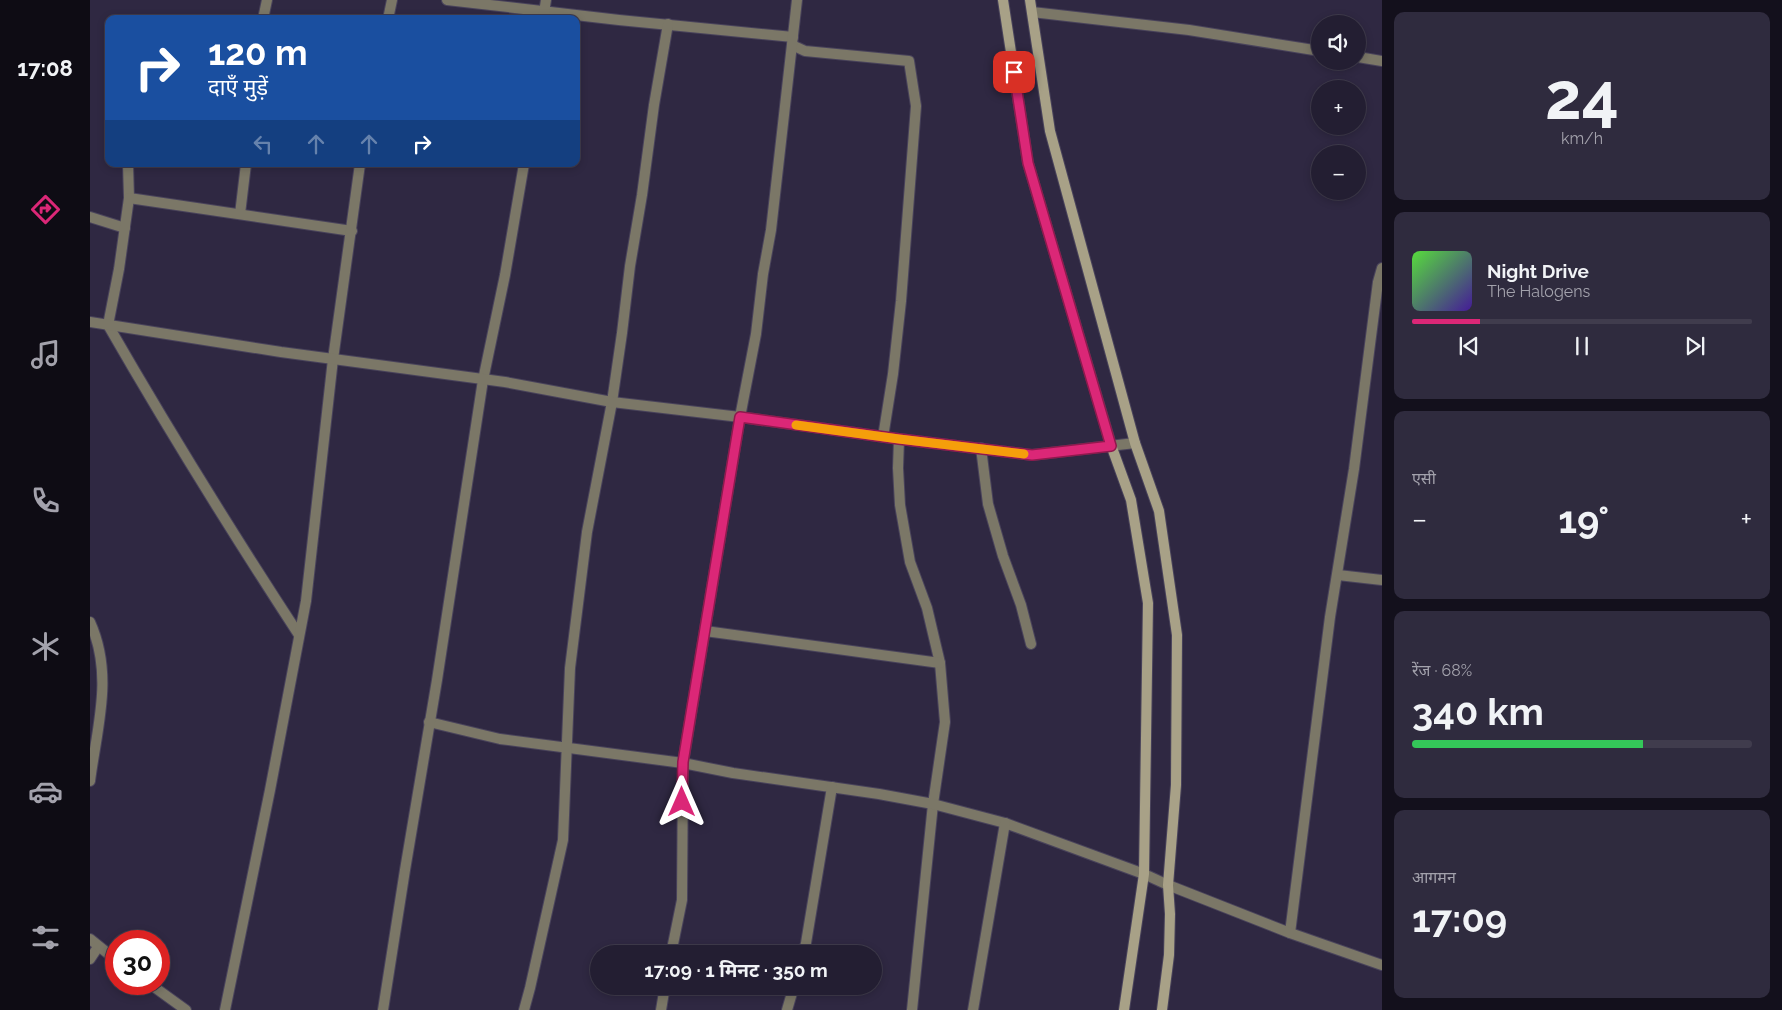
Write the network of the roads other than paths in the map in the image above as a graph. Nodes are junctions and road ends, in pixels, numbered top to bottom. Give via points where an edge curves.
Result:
1 (267, 0) edge
2 (392, 0) edge
3 (447, 0) edge
4 (546, 0) edge
5 (797, 0) edge
6 (1003, 0) edge
7 (1030, 0) edge
8 (1032, 12) junction
9 (265, 15) edge
10 (389, 15) edge
11 (543, 15) edge
12 (580, 17) edge
13 (668, 24) junction
14 (793, 41) junction
15 (1311, 50) edge
16 (1366, 58) edge
17 (1382, 61) edge
18 (128, 167) edge
19 (246, 167) edge
20 (360, 167) edge
21 (523, 167) edge
22 (128, 198) junction
23 (240, 214) junction
24 (90, 218) edge
25 (124, 228) junction
26 (352, 231) junction
27 (1382, 268) edge
28 (90, 322) edge
29 (108, 325) junction
30 (333, 359) junction
31 (483, 380) junction
32 (612, 402) junction
33 (740, 417) junction
34 (883, 437) junction
35 (899, 439) junction
36 (1136, 443) junction
37 (1111, 446) junction
38 (981, 448) junction
39 (1338, 575) junction
40 (1382, 580) edge
41 (90, 622) edge
42 (705, 630) junction
43 (300, 635) junction
44 (1032, 644) dead end
45 (940, 663) junction
46 (429, 722) junction
47 (566, 747) junction
48 (683, 762) junction
49 (90, 781) edge
50 (832, 787) junction
51 (933, 804) junction
52 (1005, 823) junction
53 (1144, 874) junction
54 (1168, 885) junction
55 (1290, 933) junction
56 (90, 940) edge
57 (673, 945) edge
58 (805, 945) edge
59 (98, 947) junction
60 (105, 952) edge
61 (90, 959) edge
62 (1382, 965) edge
63 (165, 995) edge
64 (664, 995) edge
65 (791, 995) edge
66 (186, 1010) edge
67 (225, 1010) edge
68 (383, 1010) edge
69 (524, 1010) edge
70 (661, 1010) edge
71 (787, 1010) edge
72 (912, 1010) edge
73 (973, 1010) edge
74 (1124, 1010) edge
75 (1162, 1010) edge

1 - 9 street
2 - 10 street
3 - 11 street
4 - 11 street
5 - 14 street
6 - 37 main road via 1028,163
7 - 8 main road
8 - 15 street via 1189,30
8 - 36 main road via 1050,131
12 - 13 street
13 - 14 street
13 - 32 street
14 - 33 street via 771,230
14 - 34 street via 805,51 909,61 916,106 901,301
16 - 17 street
18 - 22 street
19 - 23 street
20 - 26 street
21 - 31 street
22 - 23 street
22 - 25 street
23 - 26 street
24 - 25 street
25 - 29 street
26 - 30 street
27 - 39 street
28 - 29 street
29 - 30 street
29 - 43 street via 232,533
30 - 31 street
30 - 43 street
31 - 32 street
31 - 46 street
32 - 33 street
32 - 47 street via 587,532 570,668
33 - 34 street
33 - 42 street
34 - 35 street
35 - 38 street
35 - 45 street via 898,468 904,532 910,562 928,608
36 - 37 street
36 - 54 main road via 1159,511 1177,635 1176,785
37 - 38 street via 1032,455
37 - 53 main road via 1131,500 1148,603
38 - 44 street via 988,504
39 - 40 street
39 - 55 street
41 - 49 street via 103,671 103,697
42 - 45 street
42 - 48 street
43 - 67 street
45 - 51 street via 944,722
46 - 47 street via 500,739
46 - 68 street
47 - 48 street
47 - 69 street via 563,840
48 - 50 street
48 - 57 street via 682,900
50 - 51 street
50 - 58 street
51 - 52 street
51 - 72 street
52 - 53 street
52 - 73 street
53 - 54 street
53 - 74 main road
54 - 55 street
54 - 75 main road via 1169,955
55 - 62 street
56 - 59 street
59 - 60 street
59 - 61 street
63 - 66 street
64 - 70 street
65 - 71 street

